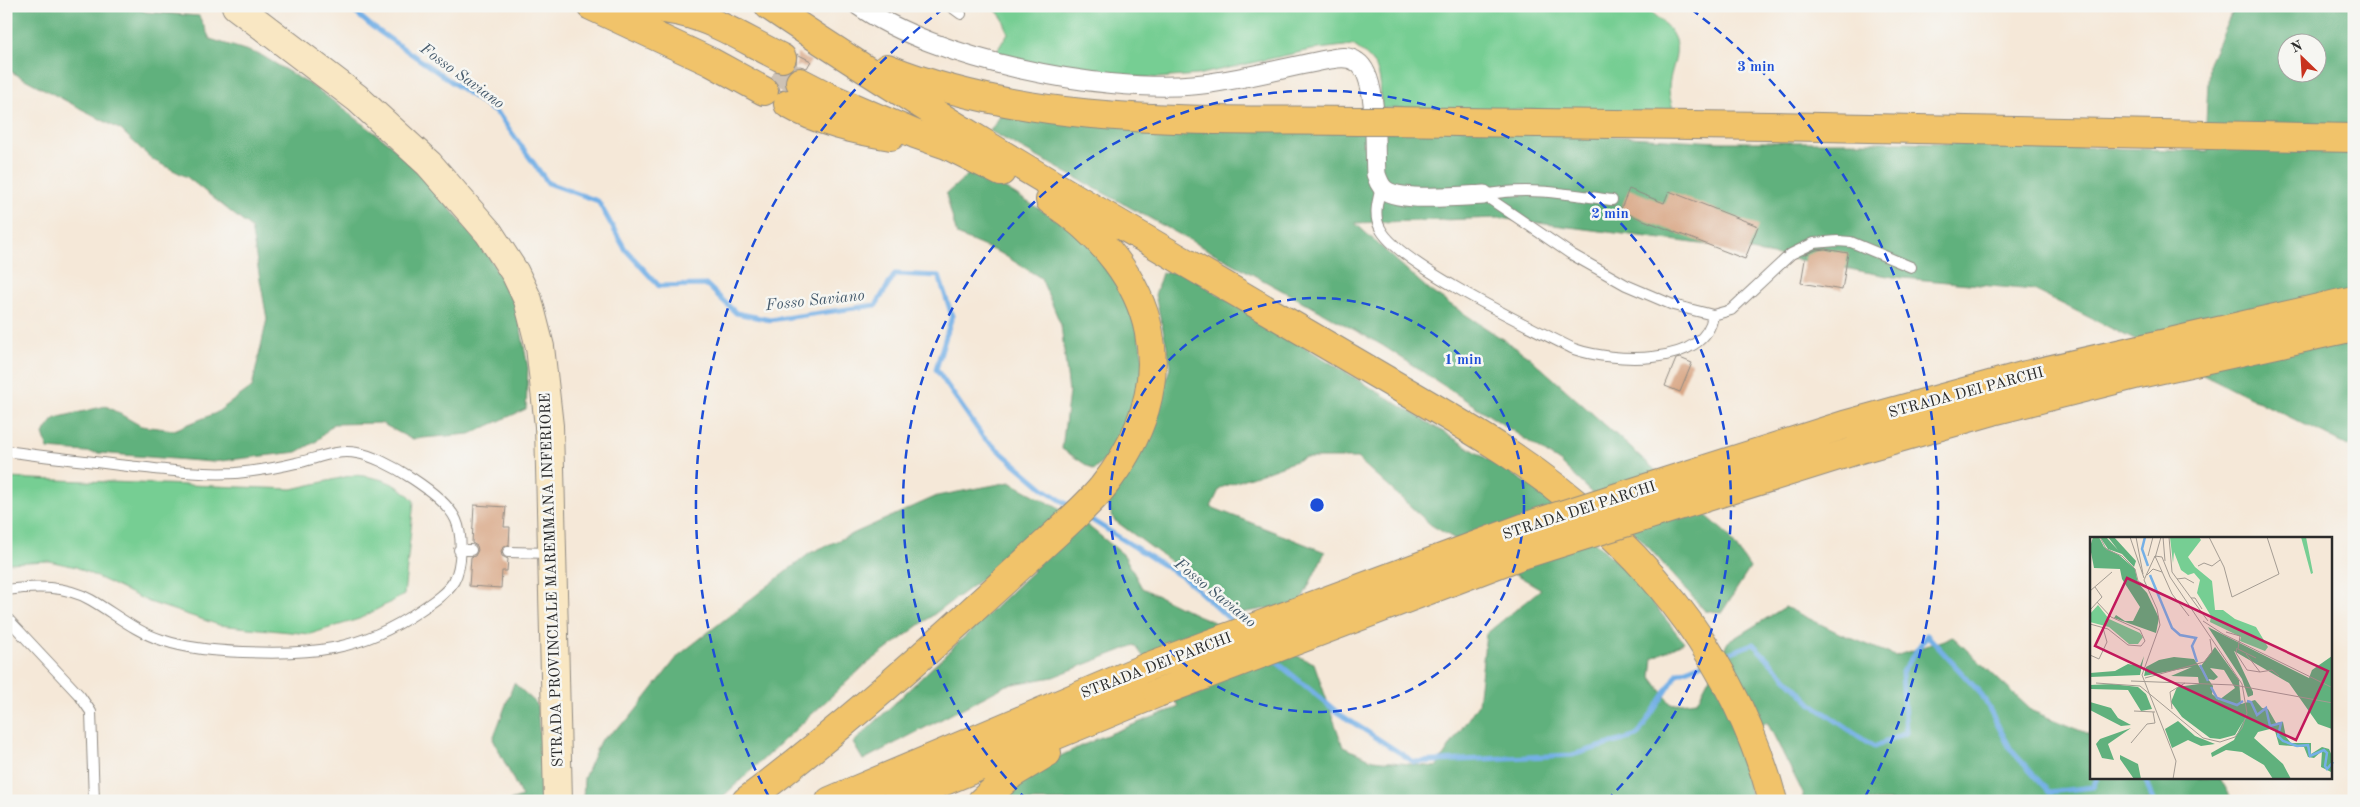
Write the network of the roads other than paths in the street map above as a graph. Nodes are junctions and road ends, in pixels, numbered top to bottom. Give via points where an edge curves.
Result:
1 (236, 6) edge
2 (769, 6) edge
3 (859, 6) edge
4 (950, 6) edge
5 (597, 7) edge
6 (961, 14) dead end
7 (812, 35) junction
8 (797, 87) junction
9 (2354, 138) edge
10 (947, 145) junction
11 (1043, 180) junction
12 (1381, 187) junction
13 (1484, 195) junction
14 (1612, 200) dead end
15 (1911, 267) dead end
16 (2354, 300) edge
17 (1713, 315) junction
18 (2354, 327) edge
19 (6, 451) edge
20 (459, 550) junction
21 (471, 550) dead end
22 (508, 552) dead end
23 (550, 553) junction
24 (6, 590) edge
25 (6, 617) edge
26 (1158, 694) junction
27 (94, 801) edge
28 (558, 801) edge
29 (746, 801) edge
30 (830, 801) edge
31 (896, 801) edge
32 (982, 801) edge
33 (1773, 801) edge

1 - 23 main road, STRADA PROVINCIALE MAREMMANA INFERIORE via 357,98 417,153 489,233 515,273 532,311 543,364 549,426
2 - 7 highway
3 - 12 street via 879,12 920,38 971,56 1020,69 1112,83 1193,85 1331,59 1351,59 1361,65 1369,82 1376,174
4 - 6 lane
5 - 5 highway via 654,8 691,14 725,29 773,75 711,62
7 - 9 highway via 912,78 962,92 1087,113 1147,117
7 - 11 highway
8 - 10 highway
8 - 10 highway via 861,102
8 - 10 highway via 808,114 848,128
10 - 11 highway
10 - 29 highway via 1052,201 1094,236 1126,276 1146,320 1151,340 1153,369 1145,411 1124,457 1093,498 849,718
11 - 33 highway via 1509,454 1609,533 1678,607 1723,673 1751,734
12 - 13 street via 1403,196
12 - 17 lane via 1376,209 1379,227 1388,241 1444,280 1574,349 1597,356 1622,358 1672,352 1693,346 1705,337
13 - 14 lane via 1536,191
13 - 17 lane via 1571,254 1626,285 1673,304
15 - 17 lane via 1851,242 1814,243 1792,254 1731,310
16 - 30 highway, STRADA DEI PARCHI, bridge via 2026,375 1844,425 1540,522 1147,667
18 - 26 highway, STRADA DEI PARCHI, bridge via 2139,374 1984,413 1864,448 1511,559
19 - 20 lane via 212,473 267,469 333,454 358,453 404,473 444,504 457,521
20 - 21 lane
20 - 24 lane via 453,582 410,617 359,641 311,653 234,651 180,645 146,634 90,599 70,592 41,587
22 - 23 lane
23 - 28 main road, STRADA PROVINCIALE MAREMMANA INFERIORE
25 - 27 lane via 91,712
26 - 31 highway, STRADA DEI PARCHI
26 - 32 highway via 1027,764

